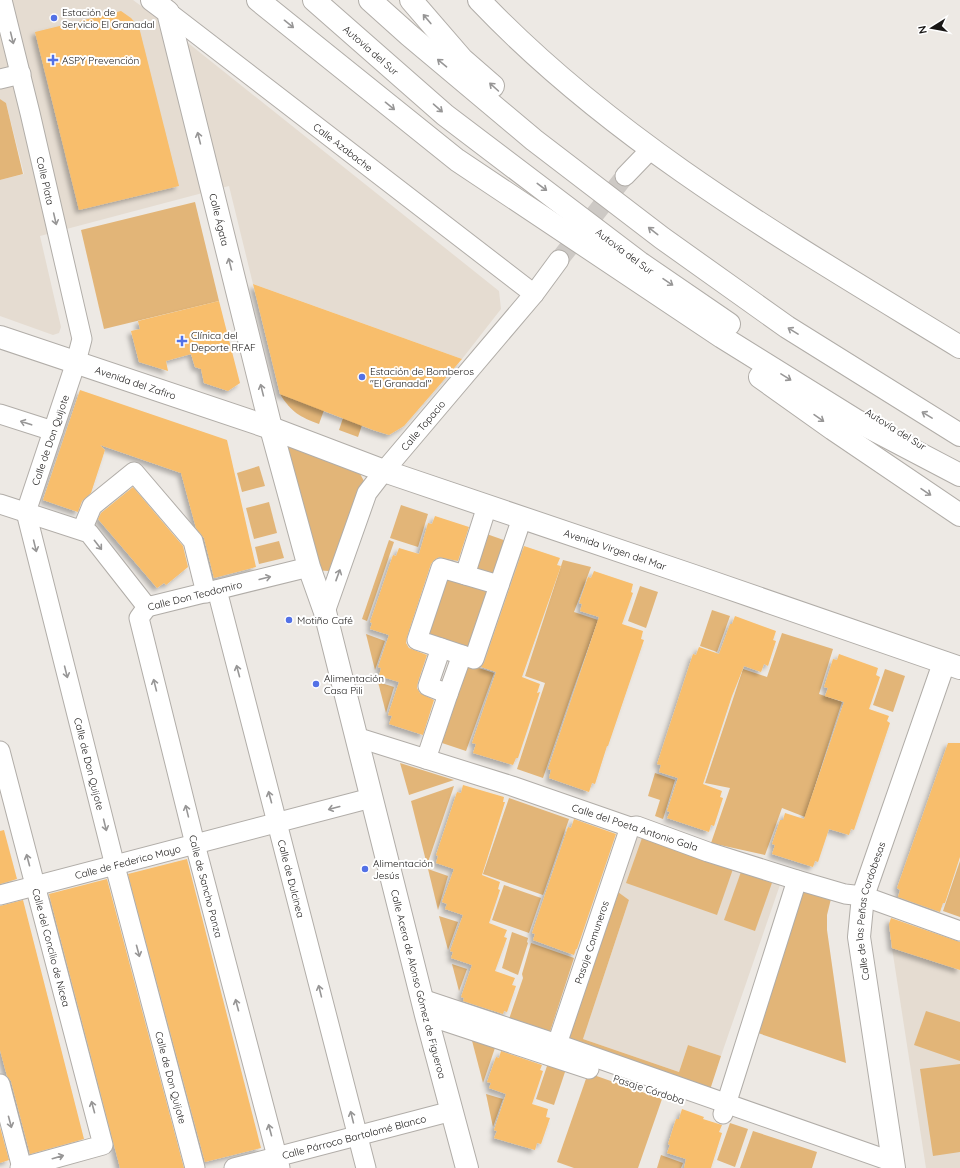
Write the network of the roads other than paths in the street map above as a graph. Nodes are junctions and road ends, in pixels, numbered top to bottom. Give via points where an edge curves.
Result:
1 (2, 0) edge
2 (258, 0) edge
3 (314, 0) edge
4 (370, 0) edge
5 (411, 0) edge
6 (479, 0) edge
7 (160, 6) edge
8 (21, 74) junction
9 (0, 79) edge
10 (534, 140) junction
11 (651, 149) junction
12 (457, 160) junction
13 (625, 176) tunnel mouth
14 (559, 260) tunnel mouth
15 (534, 294) junction
16 (0, 337) edge
17 (960, 347) edge
18 (76, 362) junction
19 (0, 414) edge
20 (271, 428) junction
21 (53, 431) junction
22 (960, 435) edge
23 (960, 470) edge
24 (384, 471) junction
25 (960, 475) edge
26 (0, 504) edge
27 (487, 506) junction
28 (26, 512) junction
29 (960, 515) edge
30 (522, 518) junction
31 (82, 530) junction
32 (308, 567) junction
33 (465, 575) junction
34 (499, 585) junction
35 (211, 591) junction
36 (147, 607) junction
37 (325, 612) junction
38 (441, 648) junction
39 (462, 655) junction
40 (952, 666) edge
41 (448, 694) junction
42 (356, 737) junction
43 (0, 751) edge
44 (426, 759) junction
45 (371, 798) junction
46 (277, 823) junction
47 (630, 827) junction
48 (195, 844) junction
49 (115, 866) junction
50 (792, 878) junction
51 (35, 885) junction
52 (0, 895) edge
53 (863, 896) junction
54 (960, 931) edge
55 (424, 1007) junction
56 (554, 1051) junction
57 (0, 1084) edge
58 (718, 1107) junction
59 (452, 1111) junction
60 (357, 1136) junction
61 (279, 1162) edge
62 (894, 1165) edge
63 (21, 1168) edge
64 (195, 1168) edge
65 (234, 1168) edge
66 (366, 1168) edge
67 (467, 1168) edge
68 (870, 1168) edge

1 -> 8 street, Calle Plata
2 -> 12 main road
3 -> 23 main road, Autovía del Sur via 445,114 640,263 739,330
10 -> 4 main road
10 -> 5 main road via 512,104 462,59
6 - 11 main road via 508,31 593,104
7 - 15 street, Calle Azabache
20 -> 7 main road, Calle Ágata
8 - 9 street
8 -> 18 street, Calle Plata via 82,339
22 -> 10 main road via 787,327 662,238
11 - 13 street
11 - 17 main road via 769,231
12 -> 25 main road via 716,333 810,392 857,421
12 -> 29 main road via 827,424
14 - 15 street, Calle Topacio
15 - 24 street, Calle Topacio
16 - 18 main road, Avenida del Zafiro
18 - 20 main road, Avenida del Zafiro
18 - 21 street, Calle de Don Quijote
21 -> 19 street
20 - 24 main road, Avenida Virgen del Mar
20 - 32 main road, Calle Acera de Alonso Gómez de Figueroa
21 - 28 street, Calle de Don Quijote
24 - 27 main road, Avenida Virgen del Mar
37 -> 24 street, Calle Topacio via 367,493
26 - 28 street, Calle Don Teodomiro
27 - 30 main road, Avenida Virgen del Mar
27 - 33 street
28 - 31 street, Calle Don Teodomiro
28 -> 49 street, Calle de Don Quijote
30 - 34 street
30 - 40 main road, Avenida Virgen del Mar
31 - 35 street, Calle de Dulcinea via 92,506 134,472 193,541
31 -> 36 street, Calle Don Teodomiro via 89,533
35 -> 32 street, Calle Don Teodomiro
32 - 37 main road, Calle Acera de Alonso Gómez de Figueroa
33 - 34 street
33 - 38 street via 441,568 417,640
34 - 39 street via 474,659
35 - 36 street, Calle Don Teodomiro
46 -> 35 street, Calle de Dulcinea
48 -> 36 street, Calle de Sancho Panza via 139,618
37 - 42 main road, Calle Acera de Alonso Gómez de Figueroa
38 - 39 street
38 - 41 street via 428,686
39 - 41 street
40 - 53 main road, Calle de las Peñas Cordobesas
41 - 44 street
42 - 44 street, Calle del Poeta Antonio Gala
42 - 45 main road, Calle Acera de Alonso Gómez de Figueroa
51 -> 43 street, Calle del Concilio de Nicea
44 - 47 street, Calle del Poeta Antonio Gala via 532,792
45 -> 46 street, Calle de Federico Mayo
45 - 55 main road, Calle Acera de Alonso Gómez de Figueroa
46 - 48 street, Calle de Federico Mayo
60 -> 46 street, Calle de Dulcinea
47 - 50 street, Calle del Poeta Antonio Gala via 637,826 708,852
47 - 56 street, Pasaje Comuneros
48 - 49 street, Calle de Federico Mayo
61 -> 48 street, Calle de Sancho Panza
49 - 51 street, Calle de Federico Mayo
49 -> 64 street, Calle de Don Quijote
50 - 53 street, Calle del Poeta Antonio Gala via 845,894
50 - 58 street
51 - 52 street, Calle de Federico Mayo
63 -> 51 street, Calle del Concilio de Nicea via 103,1145
53 - 54 street, Calle del Poeta Antonio Gala
53 - 62 main road, Calle de las Peñas Cordobesas via 859,936
55 - 56 street, Pasaje Córdoba
55 - 59 main road, Calle Acera de Alonso Gómez de Figueroa
56 - 58 street, Pasaje Córdoba
57 -> 63 street
58 - 62 street
58 - 68 street, Pasaje Córdoba
59 - 60 street, Calle Párroco Bartolomé Blanco
59 - 67 main road, Calle Acera de Alonso Gómez de Figueroa
60 - 61 street, Calle Párroco Bartolomé Blanco
60 - 66 street, Calle de Dulcinea
61 - 65 street, Calle Párroco Bartolomé Blanco

